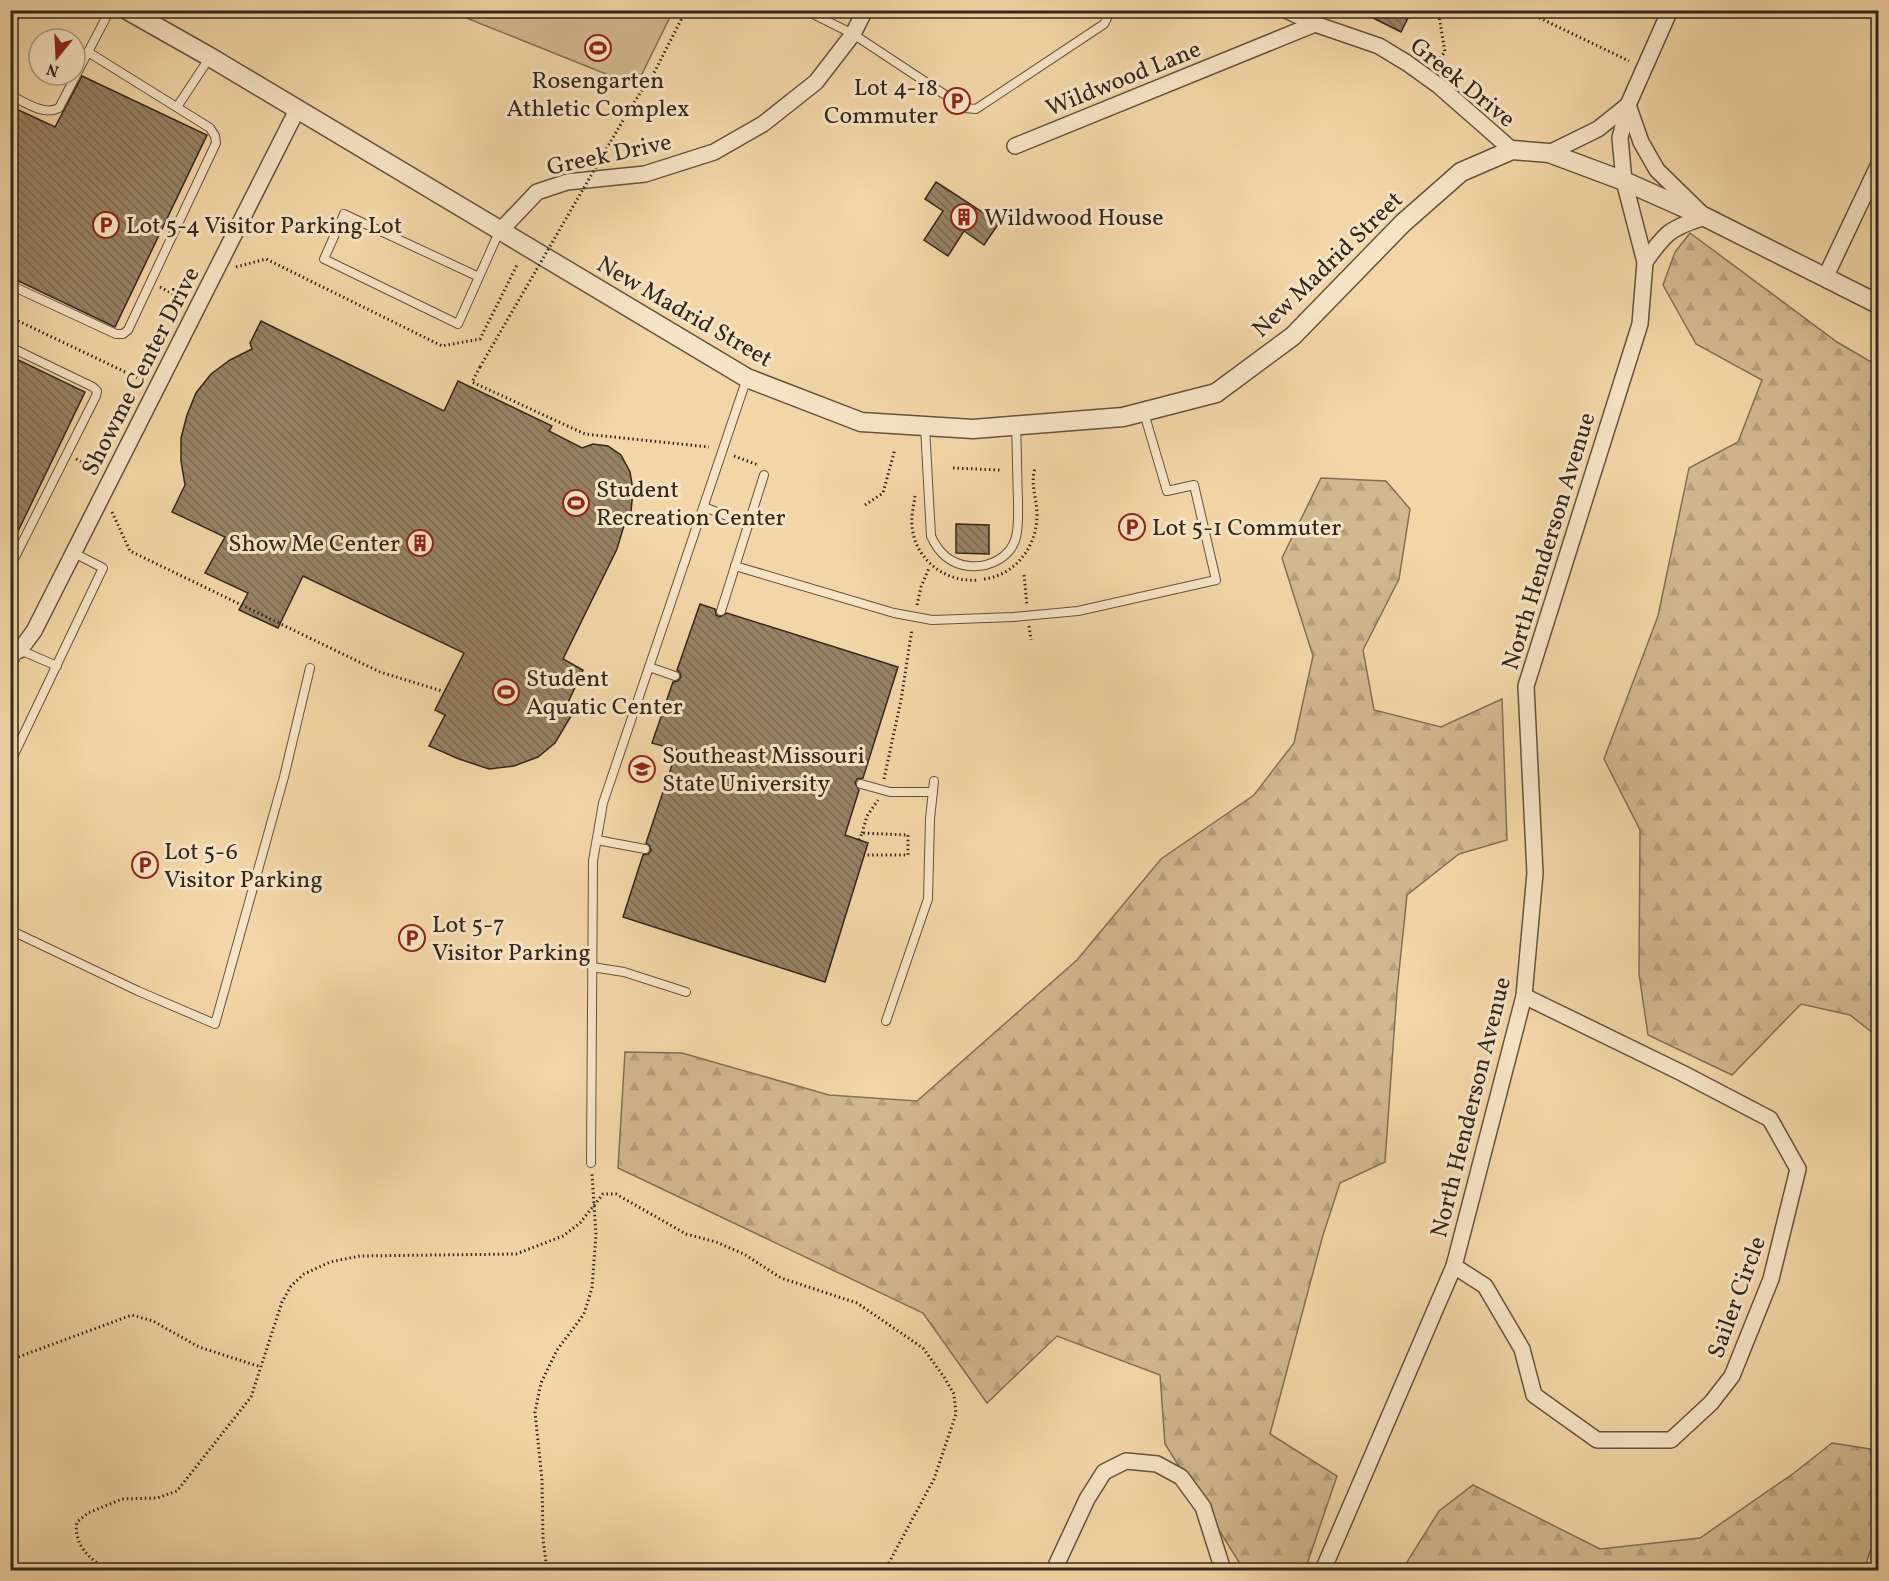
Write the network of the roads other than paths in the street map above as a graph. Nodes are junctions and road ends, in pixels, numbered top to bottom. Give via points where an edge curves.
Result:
1 (110, 10) edge
2 (127, 10) edge
3 (806, 10) edge
4 (865, 10) edge
5 (1111, 10) edge
6 (1286, 10) edge
7 (1670, 10) edge
8 (1315, 24) junction
9 (852, 34) junction
10 (88, 52) junction
11 (210, 57) junction
12 (10, 95) edge
13 (1628, 105) junction
14 (177, 108) junction
15 (297, 110) junction
16 (1015, 146) dead end
17 (1512, 150) junction
18 (1549, 153) junction
19 (1878, 166) edge
20 (1624, 181) junction
21 (1705, 217) junction
22 (499, 232) junction
23 (1645, 262) junction
24 (479, 277) junction
25 (1825, 278) junction
26 (10, 285) edge
27 (1878, 304) edge
28 (10, 347) edge
29 (747, 378) junction
30 (1143, 411) junction
31 (1016, 425) junction
32 (925, 426) junction
33 (764, 475) road end
34 (704, 507) junction
35 (748, 524) junction
36 (74, 553) junction
37 (735, 566) junction
38 (10, 567) edge
39 (721, 611) dead end
40 (15, 648) edge
41 (57, 666) junction
42 (650, 667) junction
43 (10, 668) edge
44 (310, 668) dead end
45 (675, 676) dead end
46 (10, 763) edge
47 (934, 781) dead end
48 (861, 784) dead end
49 (933, 792) junction
50 (597, 840) junction
51 (645, 849) dead end
52 (10, 930) edge
53 (592, 967) junction
54 (687, 992) dead end
55 (1524, 996) junction
56 (886, 1021) dead end
57 (591, 1163) road end
58 (1454, 1266) junction
59 (1054, 1570) edge
60 (1223, 1570) edge
61 (1323, 1570) edge

1 - 10 lane
2 - 11 street, New Madrid Street
3 - 9 lane
4 - 9 street, Greek Drive
5 - 9 lane via 1104,24 975,109 965,108
6 - 8 street, Greek Drive
7 - 13 street, North Henderson Avenue
8 - 16 street, Wildwood Lane
8 - 17 street, Greek Drive via 1379,46 1407,63
9 - 22 street, Greek Drive via 816,82 763,124 714,152 645,174 567,182 537,192
10 - 12 lane via 59,108 42,110
10 - 14 lane
11 - 14 lane
11 - 15 street, New Madrid Street
13 - 18 street via 1598,129
13 - 20 street, North Henderson Avenue via 1620,138
13 - 21 street via 1641,142 1657,170
14 - 26 lane via 210,128 216,143 128,330 116,334
15 - 22 street, New Madrid Street
15 - 36 street, Showme Center Drive
17 - 18 street, New Madrid Street
17 - 30 street, New Madrid Street via 1461,172 1403,223 1293,336 1216,393
18 - 20 street, New Madrid Street
19 - 25 street
20 - 21 street, New Madrid Street
20 - 23 street, North Henderson Avenue
21 - 23 street via 1680,225 1663,236
21 - 25 street, New Madrid Street
22 - 24 lane
22 - 29 street, New Madrid Street
23 - 55 street, North Henderson Avenue via 1640,324 1526,686 1534,873
24 - 24 lane via 458,324 324,259 344,214
25 - 27 street, New Madrid Street
28 - 38 lane via 97,391
29 - 32 street, New Madrid Street via 861,422
29 - 34 lane
30 - 31 street, New Madrid Street via 1123,417
30 - 37 lane via 1167,491 1194,485 1216,580 1078,611 932,620 894,613
31 - 32 street, New Madrid Street via 973,429
31 - 32 lane via 1016,539 1007,553 986,566 967,566 950,560 938,551 931,536
33 - 35 lane
34 - 35 lane
34 - 42 lane
35 - 37 lane
36 - 40 street, Showme Center Drive via 34,631
36 - 41 lane via 103,568
37 - 39 lane
40 - 41 lane
40 - 43 lane
41 - 46 lane
42 - 45 lane
42 - 50 lane via 603,803
44 - 52 lane via 215,1024
47 - 49 lane
48 - 49 lane via 890,792
49 - 56 lane via 928,900
50 - 51 lane
50 - 53 lane via 593,861
53 - 54 lane via 624,972
53 - 57 lane
55 - 58 street, North Henderson Avenue
55 - 58 street, Sailer Circle via 1770,1119 1798,1169 1771,1279 1732,1376 1711,1403 1671,1440 1597,1440 1534,1395 1522,1349 1485,1286
58 - 61 street, North Henderson Avenue
59 - 60 street via 1104,1472 1126,1461 1157,1464 1181,1477 1203,1507

